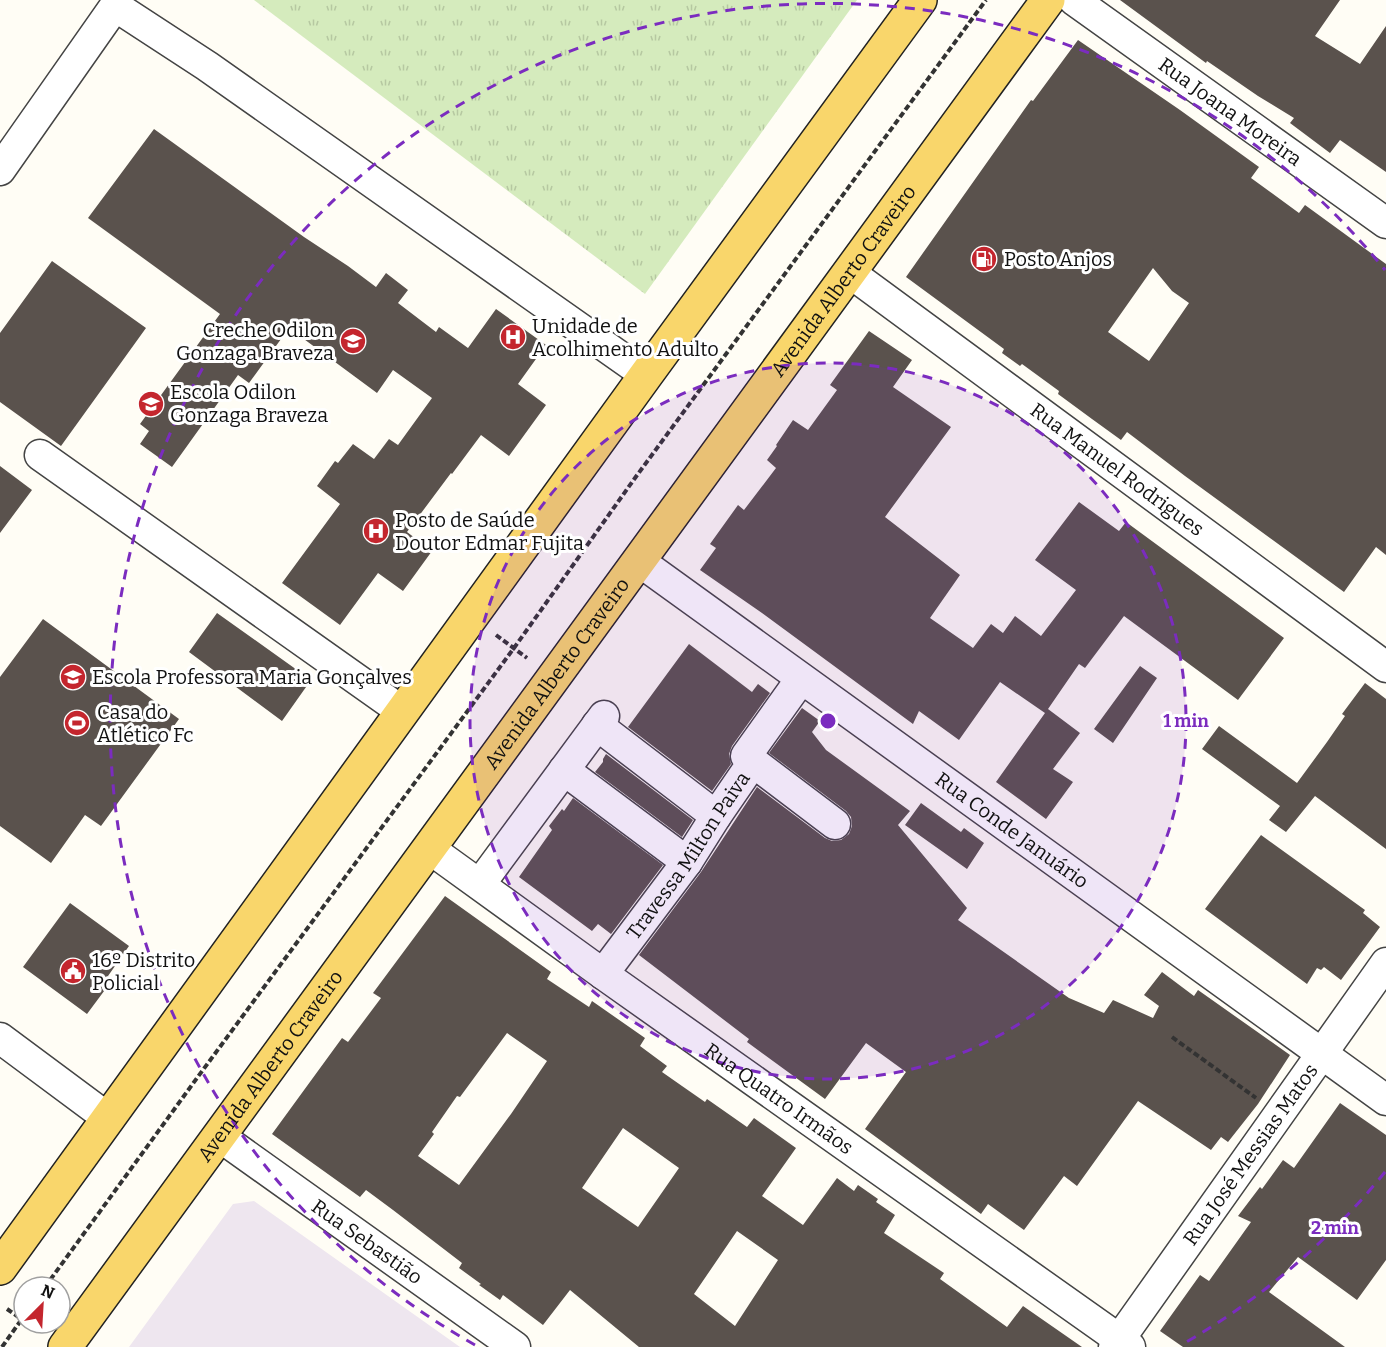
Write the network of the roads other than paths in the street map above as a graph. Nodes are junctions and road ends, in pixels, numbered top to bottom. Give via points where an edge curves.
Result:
1 (920, 0) edge
2 (1048, 0) edge
3 (1074, 0) edge
4 (114, 3) edge
5 (0, 170) edge
6 (1386, 223) edge
7 (849, 272) junction
8 (646, 375) junction
9 (40, 456) dead end
10 (639, 561) junction
11 (1386, 667) edge
12 (801, 678) junction
13 (403, 712) junction
14 (753, 762) junction
15 (564, 770) junction
16 (716, 816) junction
17 (835, 824) dead end
18 (430, 849) junction
19 (687, 862) junction
20 (480, 884) junction
21 (1386, 963) edge
22 (603, 974) junction
23 (0, 1038) edge
24 (1322, 1054) junction
25 (1386, 1100) edge
26 (109, 1119) junction
27 (219, 1136) junction
28 (0, 1268) edge
29 (1121, 1344) edge
30 (65, 1347) edge
31 (515, 1347) edge

1 - 8 main road
2 - 7 main road, Avenida Alberto Craveiro
3 - 6 street, Rua Joana Moreira
4 - 5 street
4 - 8 street
7 - 10 main road, Avenida Alberto Craveiro
7 - 11 street, Rua Manuel Rodrigues
8 - 13 main road
9 - 13 street
10 - 12 street, Rua Conde Januário
10 - 18 main road, Avenida Alberto Craveiro
12 - 14 street, Travessa Milton Paiva via 746,756
12 - 24 street, Rua Conde Januário
13 - 26 main road
14 - 16 street, Travessa Milton Paiva
14 - 17 street
15 - 16 street via 600,721
15 - 19 street
15 - 20 street
16 - 19 street, Travessa Milton Paiva
18 - 20 street, Rua Quatro Irmãos
18 - 27 main road, Avenida Alberto Craveiro
19 - 22 street, Travessa Milton Paiva
20 - 22 street, Rua Quatro Irmãos
21 - 24 street, Rua José Messias Matos
22 - 29 street, Rua Quatro Irmãos
23 - 26 street
24 - 25 street, Rua Conde Januário
24 - 29 street, Rua José Messias Matos
26 - 28 main road
27 - 30 main road, Avenida Alberto Craveiro
27 - 31 street, Rua Sebastião

